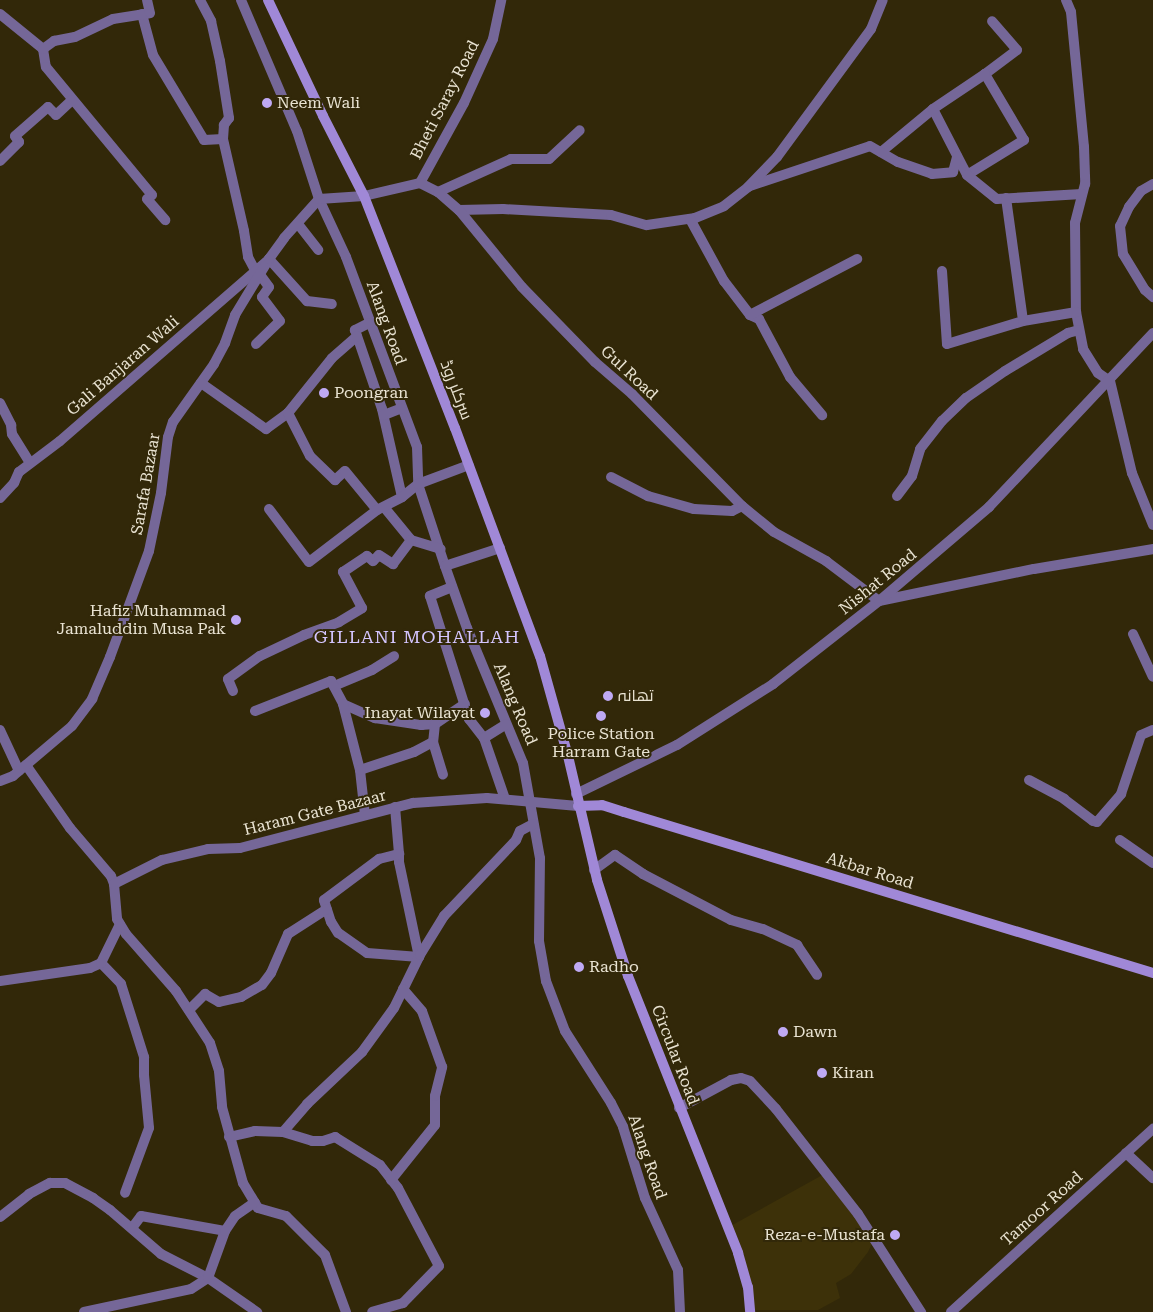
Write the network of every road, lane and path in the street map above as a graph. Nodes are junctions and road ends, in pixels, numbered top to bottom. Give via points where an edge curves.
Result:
1 (147, 0) edge
2 (200, 0) edge
3 (241, 0) edge
4 (268, 0) edge
5 (501, 0) edge
6 (883, 0) edge
7 (1066, 0) edge
8 (0, 14) edge
9 (142, 14) junction
10 (992, 21) dead end
11 (43, 49) junction
12 (985, 74) junction
13 (72, 100) junction
14 (933, 109) junction
15 (580, 130) dead end
16 (223, 139) junction
17 (881, 152) junction
18 (957, 157) junction
19 (0, 161) edge
20 (967, 175) junction
21 (420, 184) junction
22 (1153, 184) edge
23 (748, 187) junction
24 (438, 192) junction
25 (1082, 194) junction
26 (364, 196) junction
27 (1006, 198) junction
28 (319, 199) junction
29 (459, 210) junction
30 (690, 219) junction
31 (165, 220) dead end
32 (298, 224) junction
33 (318, 250) dead end
34 (269, 259) junction
35 (857, 259) dead end
36 (942, 271) dead end
37 (258, 273) junction
38 (1153, 298) edge
39 (332, 304) dead end
40 (1076, 312) junction
41 (750, 314) junction
42 (1023, 321) junction
43 (369, 323) junction
44 (1079, 330) junction
45 (1153, 333) edge
46 (357, 336) junction
47 (256, 344) dead end
48 (1110, 381) junction
49 (201, 383) junction
50 (0, 403) edge
51 (402, 408) junction
52 (288, 413) junction
53 (384, 415) junction
54 (822, 415) dead end
55 (30, 463) junction
56 (469, 465) junction
57 (611, 477) dead end
58 (418, 484) junction
59 (897, 496) dead end
60 (402, 497) junction
61 (0, 498) edge
62 (742, 506) junction
63 (381, 508) junction
64 (269, 509) dead end
65 (1153, 525) edge
66 (411, 540) junction
67 (500, 548) junction
68 (441, 549) junction
69 (1153, 549) edge
70 (445, 566) junction
71 (452, 587) junction
72 (879, 601) junction
73 (1133, 634) dead end
74 (394, 656) dead end
75 (1153, 677) edge
76 (334, 686) junction
77 (233, 691) dead end
78 (342, 704) junction
79 (464, 704) junction
80 (255, 712) dead end
81 (435, 724) junction
82 (506, 724) junction
83 (0, 730) edge
84 (1153, 730) edge
85 (484, 738) junction
86 (433, 742) junction
87 (360, 770) junction
88 (20, 771) junction
89 (443, 775) dead end
90 (1029, 780) dead end
91 (0, 781) edge
92 (576, 794) junction
93 (505, 799) junction
94 (529, 801) junction
95 (578, 806) junction
96 (396, 808) junction
97 (365, 815) junction
98 (533, 824) junction
99 (1120, 840) dead end
100 (399, 854) junction
101 (1153, 863) edge
102 (594, 870) junction
103 (114, 884) junction
104 (328, 910) junction
105 (120, 924) junction
106 (419, 957) junction
107 (101, 963) junction
108 (1153, 973) edge
109 (817, 975) dead end
110 (0, 981) edge
111 (403, 989) junction
112 (189, 1010) junction
113 (679, 1108) junction
114 (1153, 1129) edge
115 (283, 1132) junction
116 (229, 1136) junction
117 (1126, 1153) junction
118 (1153, 1178) edge
119 (391, 1180) junction
120 (124, 1193) dead end
121 (255, 1202) junction
122 (0, 1217) edge
123 (132, 1228) junction
124 (225, 1231) junction
125 (208, 1278) junction
126 (84, 1312) edge
127 (257, 1312) edge
128 (346, 1312) edge
129 (372, 1312) edge
130 (680, 1312) edge
131 (750, 1312) edge
132 (921, 1312) edge
133 (951, 1312) edge

1 - 9 street via 150,13
2 - 16 street via 211,20 226,99 229,118 224,125
3 - 28 street, Alang Road via 297,131
4 - 26 main road, سرکلر روڈ
5 - 21 street, Bheti Saray Road via 493,39 464,103
6 - 23 street via 871,29 839,75 776,157
7 - 25 street via 1072,12 1084,147 1085,184
8 - 11 street
9 - 11 street via 113,19 75,37 54,41
9 - 16 street via 153,55 204,140
10 - 12 street via 1017,50
11 - 13 street via 46,67
12 - 14 street
12 - 20 street via 1024,140
13 - 19 street via 56,115 48,107 15,136 19,142
13 - 31 street via 152,195 147,199
14 - 17 street
14 - 18 street
15 - 24 street via 549,160 510,159
16 - 37 street via 248,257
17 - 18 street via 932,174 953,172
17 - 23 street via 870,146
18 - 20 street
20 - 27 street via 997,199
21 - 24 street, Gul Road
21 - 26 street
22 - 38 street via 1141,191 1120,226 1123,254
23 - 30 street via 724,206
24 - 29 street, Gul Road
25 - 27 street
25 - 40 street via 1075,223
26 - 28 street
26 - 56 main road, سرکلر روڈ
27 - 42 street
28 - 32 street, Sarafa Bazaar
28 - 43 street, Alang Road via 346,257
29 - 30 street via 503,208 611,215 647,225
29 - 62 street, Gul Road via 522,287
30 - 41 street via 724,281
32 - 33 street
32 - 34 street, Sarafa Bazaar
34 - 37 street, Sarafa Bazaar
34 - 39 street via 307,301
35 - 41 street
36 - 42 street via 947,344
37 - 47 street via 270,287 262,297 280,321
37 - 49 street, Sarafa Bazaar via 235,315 225,343
37 - 55 street, Gali Banjaran Wali
40 - 42 street
40 - 44 street
41 - 54 street via 759,319 790,377
43 - 46 street via 355,330
43 - 51 street, Alang Road
44 - 48 street via 1083,349 1098,373
44 - 59 street via 1068,333 1005,371 960,404 920,449 912,476
45 - 48 street, Nishat Road
46 - 52 street via 332,358
46 - 53 street
48 - 65 street via 1132,474
48 - 72 street, Nishat Road via 989,507
49 - 52 street via 266,429
49 - 88 street, Sarafa Bazaar via 173,422 149,551 92,699 72,726
50 - 55 street via 12,434
51 - 53 street
51 - 58 street, Alang Road via 417,447
52 - 63 street via 310,456 335,480 345,471
53 - 60 street
55 - 61 street, Gali Banjaran Wali
56 - 58 street
56 - 67 main road, سرکلر روڈ
57 - 62 street via 648,496 694,509 732,511
58 - 60 street
58 - 68 street, Alang Road
60 - 63 street
62 - 72 street, Gul Road via 774,532 826,561
63 - 64 street via 309,562
63 - 66 street
66 - 68 street
66 - 77 street via 393,564 378,555 374,561 367,556 344,572 362,608 339,622 260,656 228,679
67 - 70 street
67 - 92 main road, سرکلر روڈ via 540,656
68 - 70 street, Alang Road
69 - 72 street via 1034,569
70 - 71 street, Alang Road
71 - 79 street via 430,596
71 - 82 street, Alang Road
72 - 92 street, Nishat Road via 773,684 677,745
73 - 75 street
74 - 76 street via 372,670
76 - 78 street
76 - 80 street via 331,680
78 - 81 street via 388,722
78 - 87 street
79 - 81 street
79 - 85 street via 469,719
81 - 86 street
82 - 85 street
82 - 94 street, Alang Road via 523,763
83 - 88 street
84 - 90 street via 1141,735 1121,794 1097,822
85 - 93 street
86 - 87 street via 414,752
86 - 89 street
87 - 97 street
88 - 91 street, Sarafa Bazaar
88 - 103 street via 111,876
92 - 95 main road, سرکلر روڈ
93 - 94 street, Haram Gate Bazaar
93 - 96 street, Haram Gate Bazaar via 413,803
94 - 95 street, Haram Gate Bazaar
94 - 98 street, Alang Road
95 - 102 main road, Circular Road
95 - 108 main road, Akbar Road via 610,808
96 - 97 street, Haram Gate Bazaar
96 - 100 street
97 - 103 street, Haram Gate Bazaar via 240,848 208,849 162,860
98 - 106 street via 520,831 516,840 444,916
98 - 130 street, Alang Road via 540,858 539,941 546,981 565,1031 623,1127 645,1198 678,1270
99 - 101 street
100 - 104 street via 378,859 324,900
100 - 106 street
102 - 109 street via 615,855 643,874 731,920 763,929 797,945
102 - 113 main road, Circular Road via 628,976
103 - 105 street
104 - 106 street via 338,933 367,953
104 - 112 street via 288,934 271,973 262,985 241,997 220,1002 205,994
105 - 107 street
105 - 112 street
106 - 111 street
107 - 110 street via 90,968
107 - 120 street via 121,984 144,1057 149,1128
111 - 115 street via 394,1008 362,1052 307,1104
111 - 119 street via 422,1011 442,1067 435,1096 435,1125
112 - 116 street via 210,1042 218,1066 222,1108
113 - 131 main road, Circular Road via 738,1254 748,1287
113 - 132 street via 730,1080 741,1078 750,1081 776,1109 858,1214
114 - 117 street, Tamoor Road
115 - 116 street via 255,1131
115 - 119 street via 312,1141 323,1142 335,1137 380,1165
116 - 121 street via 243,1183
117 - 118 street
117 - 133 street, Tamoor Road
119 - 129 street via 439,1266 403,1303
121 - 124 street via 235,1216
121 - 128 street via 258,1208 286,1216 325,1255
122 - 123 street via 29,1194 50,1183 65,1182 93,1198
123 - 124 street via 141,1216
123 - 125 street via 161,1254
124 - 125 street
125 - 126 street via 191,1289
125 - 127 street

